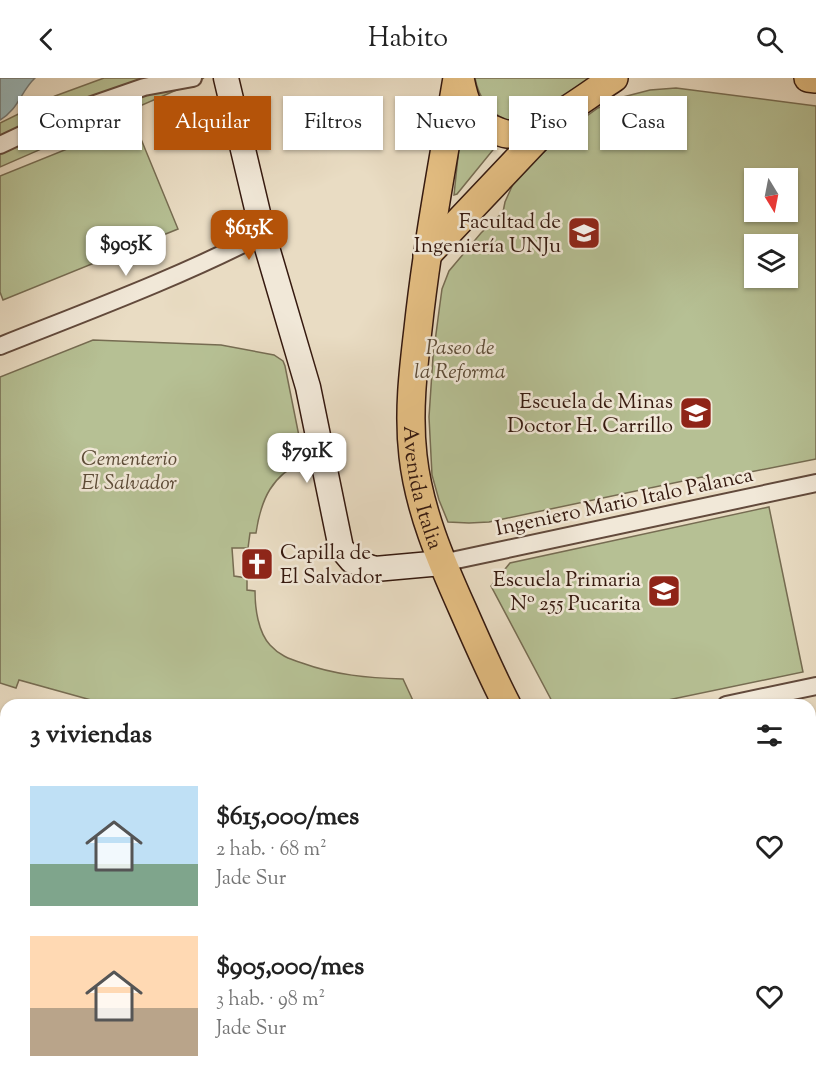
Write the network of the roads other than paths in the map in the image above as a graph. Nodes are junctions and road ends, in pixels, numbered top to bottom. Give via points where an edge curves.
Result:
1 (194, 78) edge
2 (226, 78) edge
3 (458, 78) edge
4 (614, 78) edge
5 (808, 78) edge
6 (816, 79) edge
7 (588, 96) edge
8 (509, 134) edge
9 (0, 145) edge
10 (527, 150) edge
11 (263, 234) junction
12 (427, 255) junction
13 (0, 346) edge
14 (816, 483) edge
15 (442, 562) junction
16 (816, 686) edge
17 (504, 699) edge
18 (754, 699) edge

1 - 9 street via 144,87 66,114
2 - 11 street
3 - 8 main road via 471,112 484,125
3 - 12 main road, Avenida Italia
4 - 7 main road
5 - 6 main road
10 - 12 main road
11 - 13 street via 175,276
11 - 15 street via 308,387 341,548 352,561 375,569
12 - 15 main road, Avenida Italia via 412,382 411,436 419,491
14 - 15 street, Ingeniero Mario Italo Palanca
15 - 17 main road, Avenida Italia
16 - 18 street

